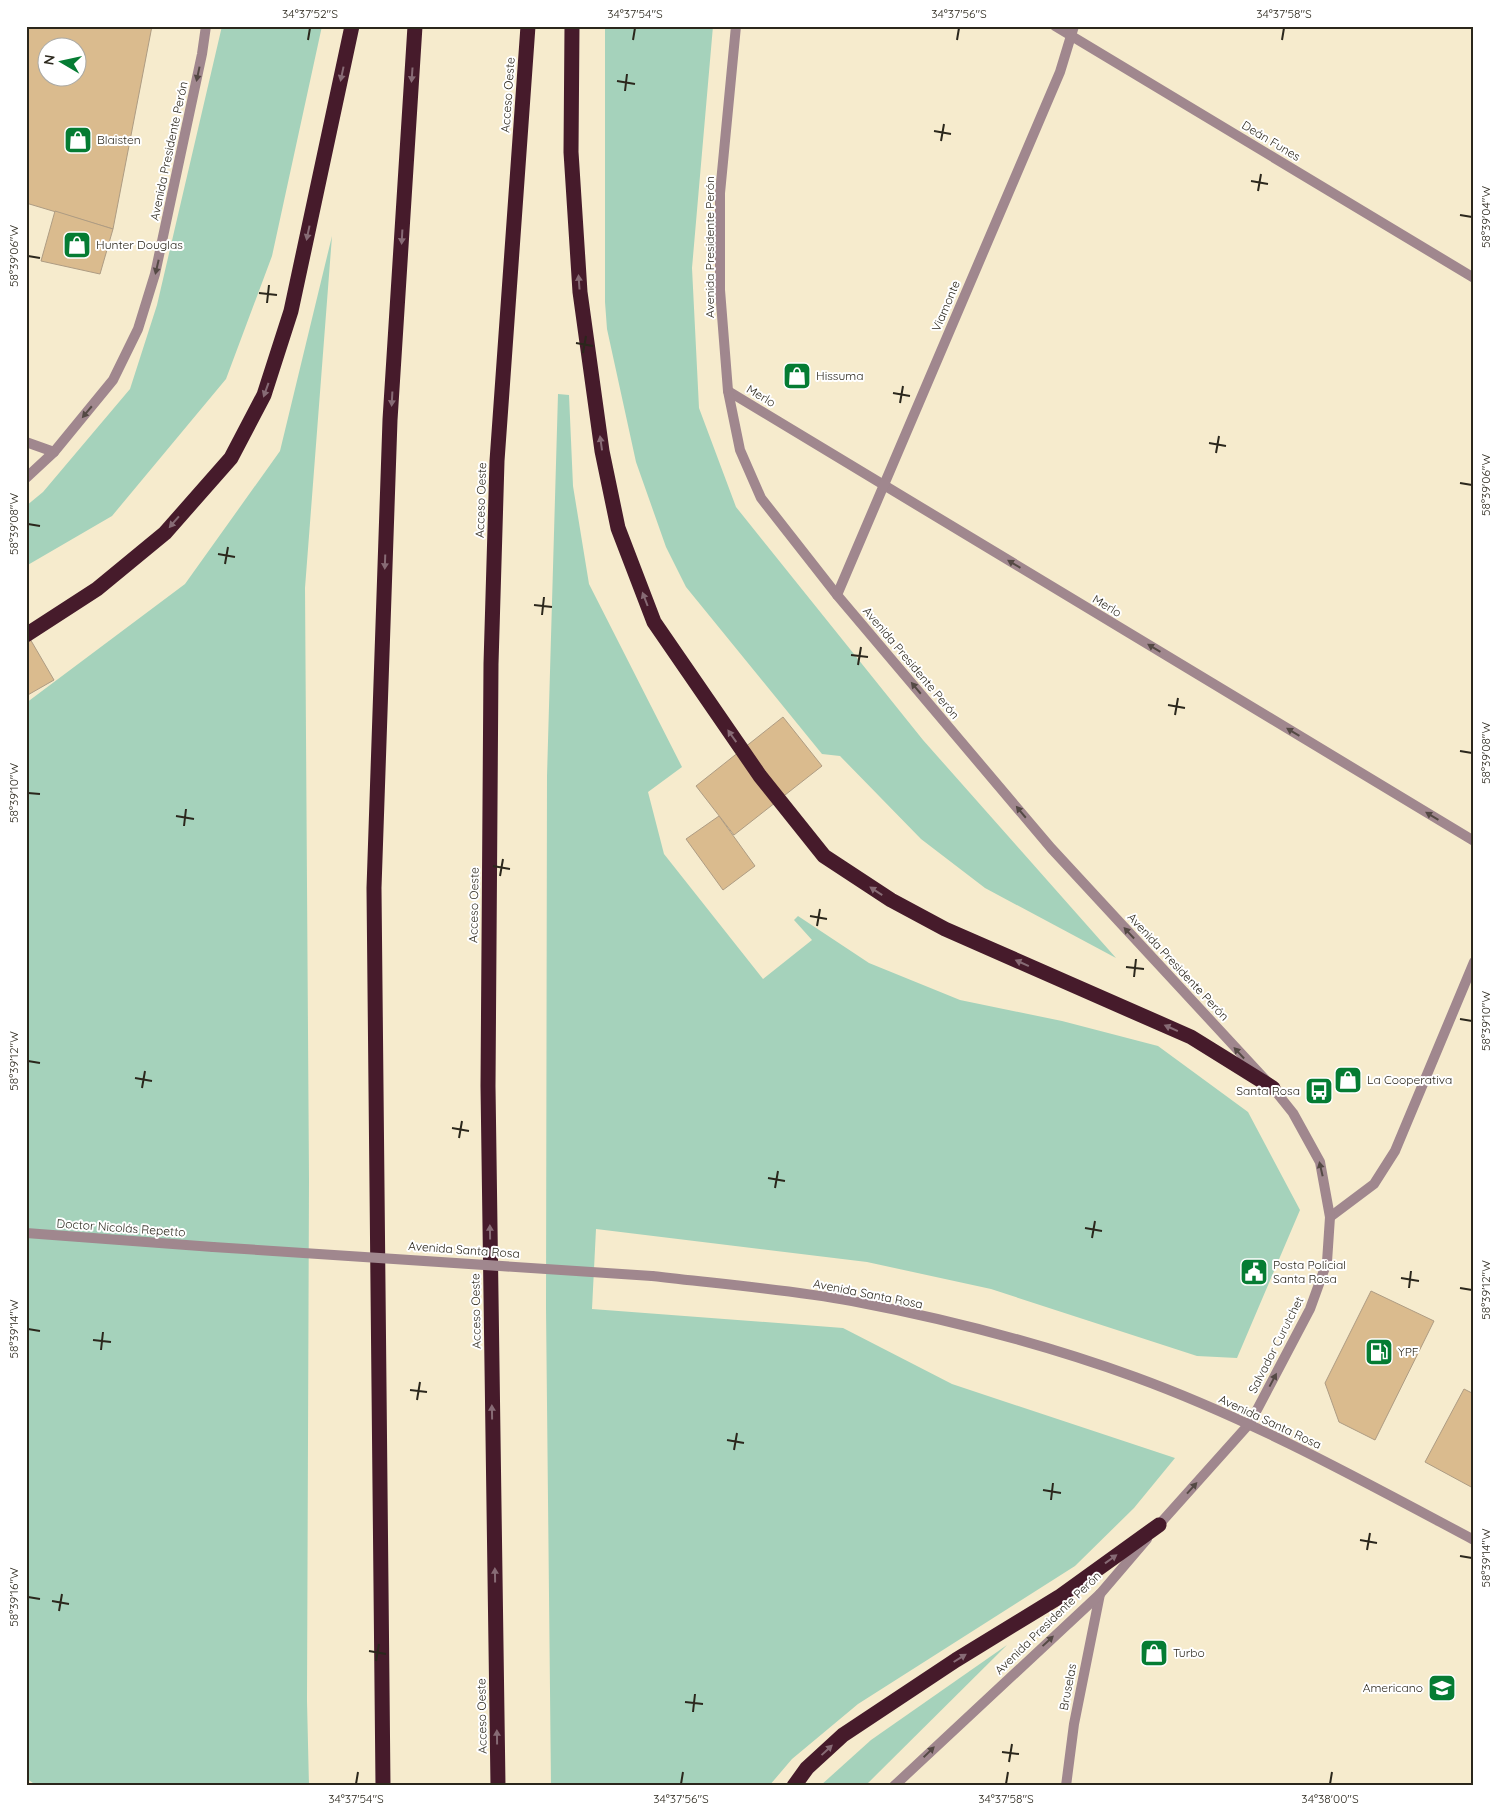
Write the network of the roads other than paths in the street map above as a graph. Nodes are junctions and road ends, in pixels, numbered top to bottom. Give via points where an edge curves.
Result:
1 (206, 26) edge
2 (352, 26) edge
3 (415, 26) edge
4 (528, 26) edge
5 (572, 26) edge
6 (736, 26) edge
7 (1055, 26) edge
8 (1072, 31) edge
9 (1474, 278) edge
10 (728, 391) junction
11 (26, 442) edge
12 (54, 452) junction
13 (26, 478) edge
14 (883, 485) junction
15 (837, 595) junction
16 (26, 635) edge
17 (1474, 841) edge
18 (1474, 962) edge
19 (1272, 1088) junction
20 (1330, 1217) junction
21 (26, 1233) edge
22 (213, 1246) joint
23 (1250, 1423) junction
24 (1159, 1525) junction
25 (1474, 1540) edge
26 (1100, 1594) junction
27 (383, 1786) edge
28 (498, 1786) edge
29 (794, 1786) edge
30 (894, 1786) edge
31 (1066, 1786) edge

1 -> 12 street, Avenida Presidente Perón via 155,274 138,329 113,380
2 -> 16 highway via 292,311 264,395 231,458 165,533 97,589
3 -> 27 highway via 390,420 374,888
28 -> 4 highway, Acceso Oeste via 488,1086 491,664 497,461
19 -> 5 highway via 1191,1037 945,929 891,900 824,856 760,776 654,622 618,528 602,451 581,301 571,152
6 - 10 street, Avenida Presidente Perón via 720,193 720,290
7 - 8 street, Deán Funes
8 - 9 street, Deán Funes
8 - 14 street, Viamonte via 1060,72
10 - 14 street, Merlo
10 - 15 street, Avenida Presidente Perón via 740,450 761,498
11 - 12 street
12 - 13 street, Avenida Presidente Perón
14 - 15 street, Viamonte
17 -> 14 street, Merlo
19 -> 15 street, Avenida Presidente Perón via 1051,848
18 - 20 street via 1395,1151 1374,1184
20 -> 19 street, Avenida Presidente Perón via 1320,1162 1293,1113
23 -> 20 street, Salvador Curutchet via 1310,1309 1327,1262
21 - 22 street, Doctor Nicolás Repetto
22 - 23 street, Avenida Santa Rosa, bridge via 652,1276 850,1301 1028,1343 1135,1376
24 -> 23 street, Avenida Presidente Perón
23 - 25 street, Avenida Santa Rosa
24 - 26 street, Avenida Presidente Perón
29 -> 24 highway via 807,1768 843,1736 956,1660 1059,1597
30 -> 26 street, Avenida Presidente Perón
26 - 31 street, Bruselas via 1074,1724

